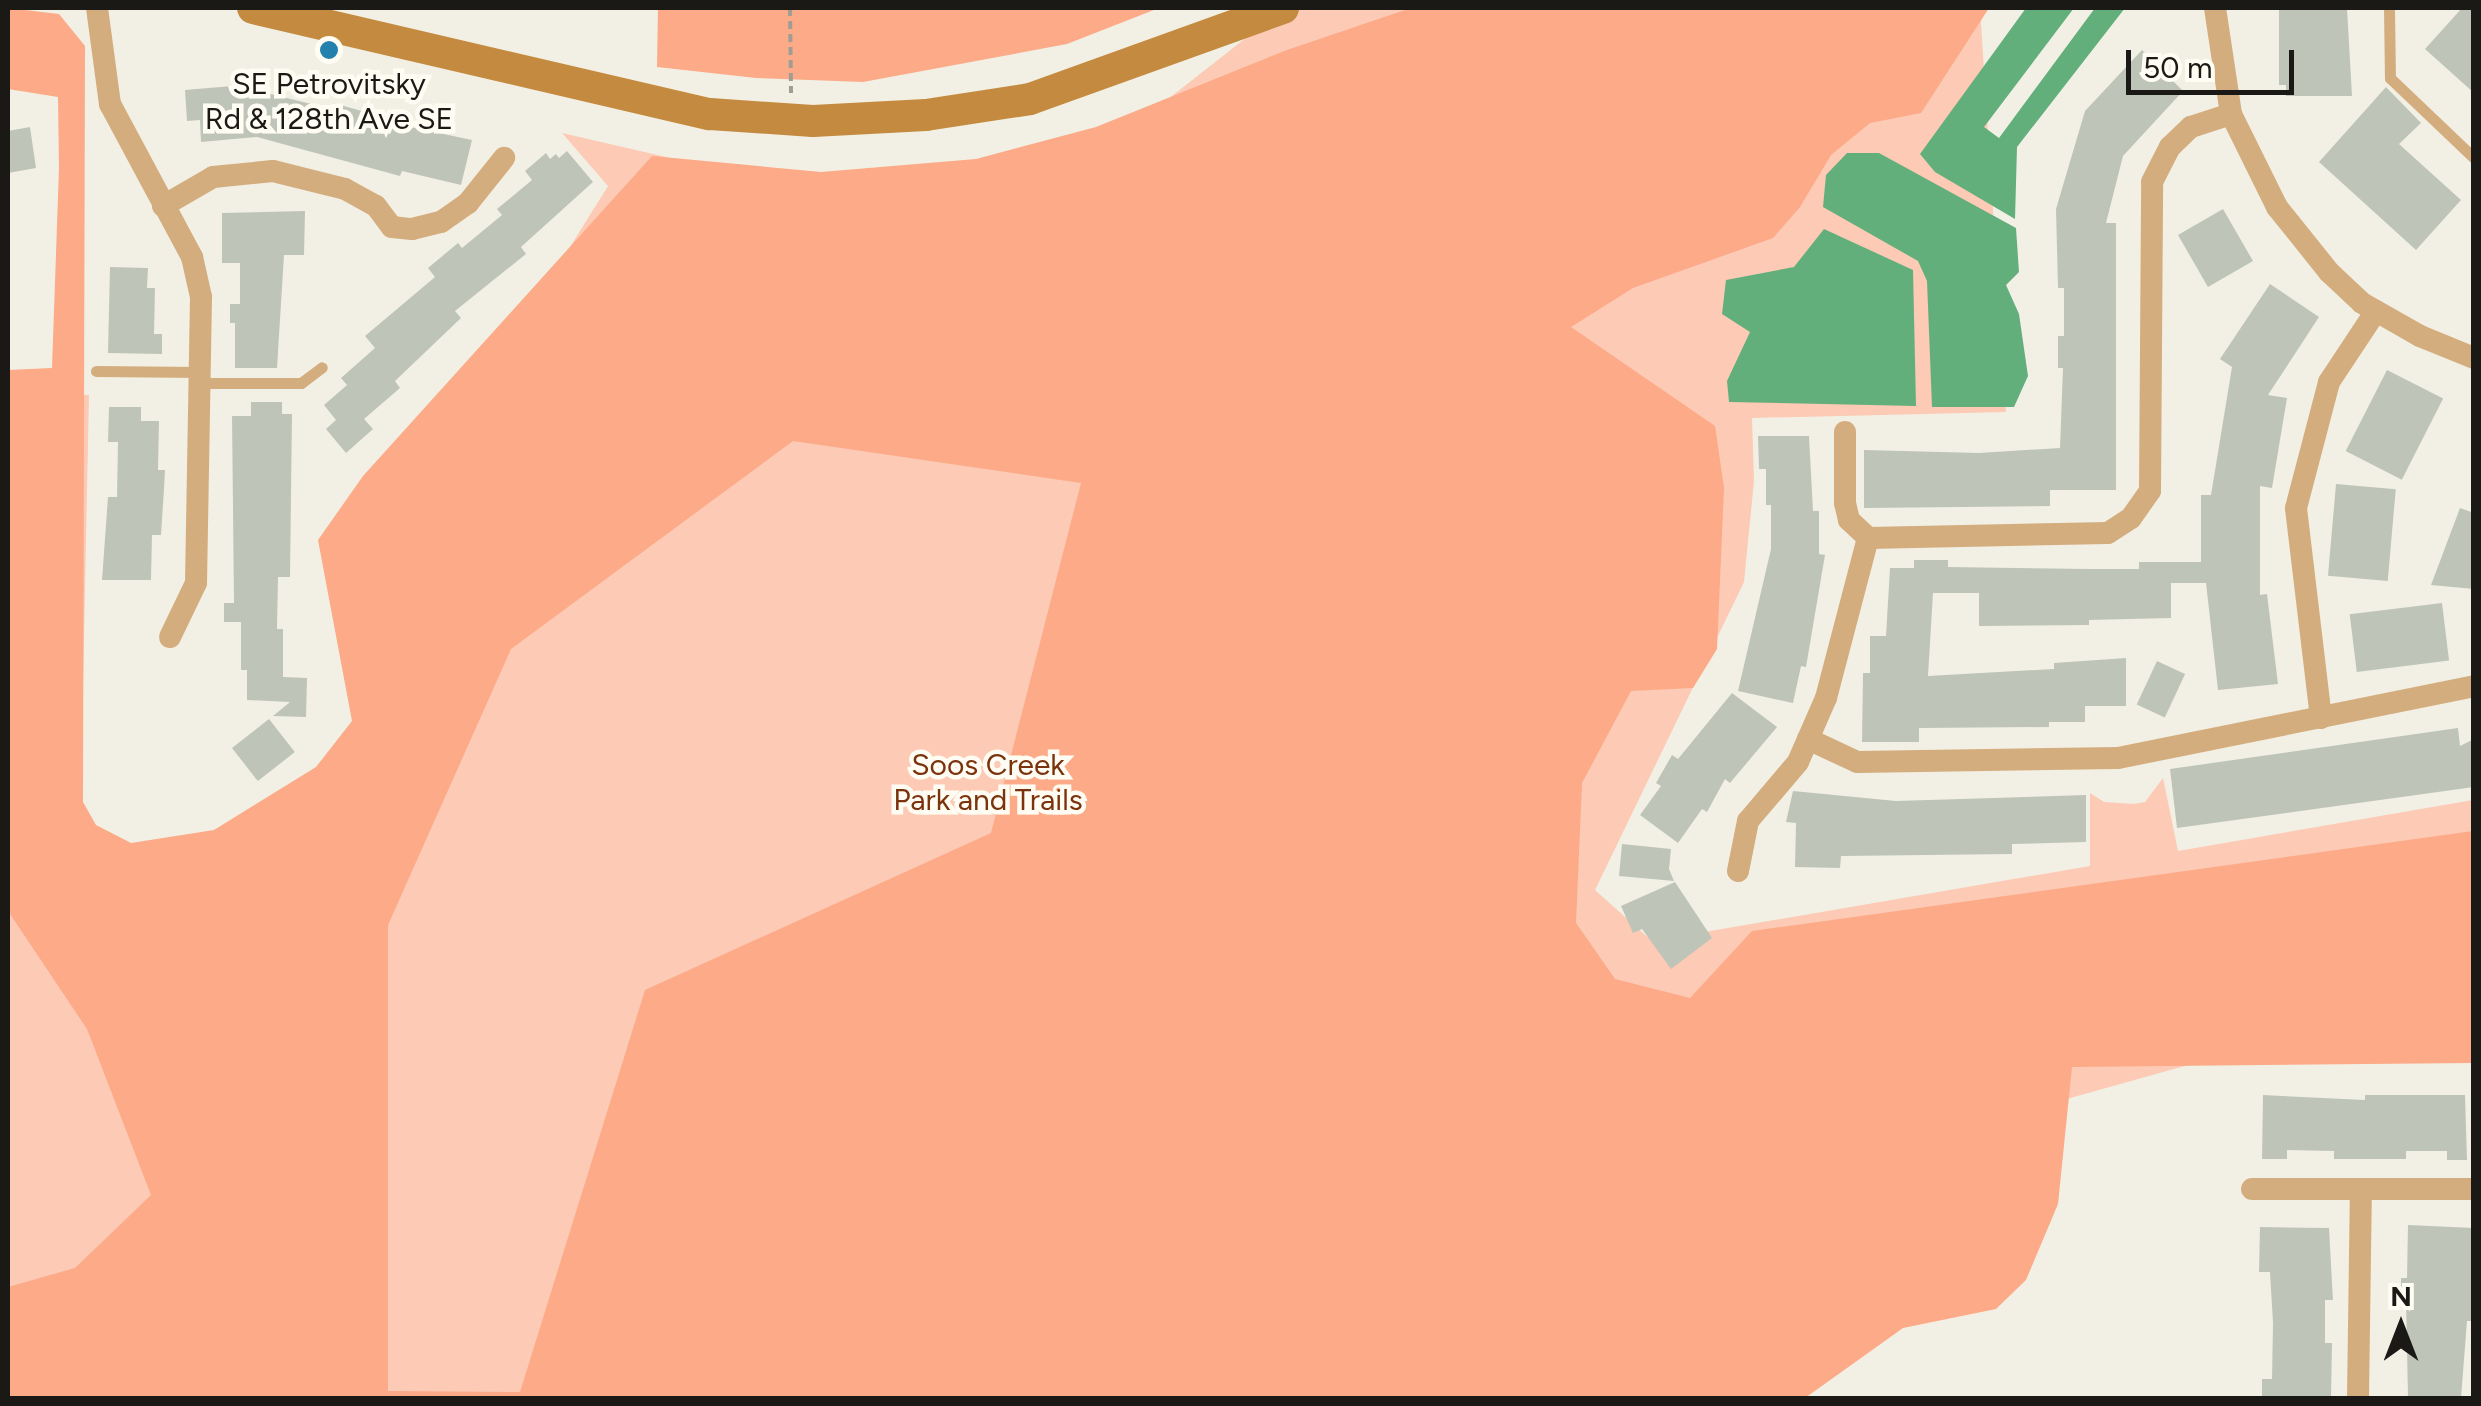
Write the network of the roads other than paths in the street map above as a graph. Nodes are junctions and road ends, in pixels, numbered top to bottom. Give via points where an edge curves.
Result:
1 (97, 8) edge
2 (254, 8) edge
3 (1283, 8) edge
4 (2215, 8) edge
5 (2389, 8) edge
6 (2231, 114) junction
7 (504, 158) dead end
8 (2474, 158) edge
9 (163, 206) junction
10 (2376, 311) junction
11 (2474, 358) edge
12 (322, 367) dead end
13 (96, 371) dead end
14 (200, 378) junction
15 (1845, 432) dead end
16 (1868, 538) junction
17 (170, 637) dead end
18 (2474, 686) edge
19 (2321, 718) junction
20 (1808, 739) junction
21 (1738, 870) dead end
22 (2252, 1189) dead end
23 (2361, 1189) junction
24 (2474, 1189) edge
25 (2358, 1398) edge

1 - 9 street via 110,104
2 - 3 main road via 710,114 790,120 926,115 1030,99
4 - 6 street
5 - 8 lane via 2390,78
6 - 10 street via 2277,207 2329,272
6 - 16 street via 2192,127 2170,148 2152,182 2150,491 2131,518 2108,533
7 - 9 street via 468,203 441,222 412,228 392,228 376,206 345,188 274,171 213,178
9 - 14 street via 198,277
10 - 11 street
10 - 19 street via 2329,382 2296,508
12 - 14 lane via 301,383
13 - 14 lane
14 - 17 street via 196,583
15 - 16 street via 1844,503 1849,520
16 - 20 street via 1826,698
18 - 19 street
19 - 20 street via 2118,758 1857,762
20 - 21 street via 1798,762 1748,820
22 - 23 street
23 - 24 street
23 - 25 street

